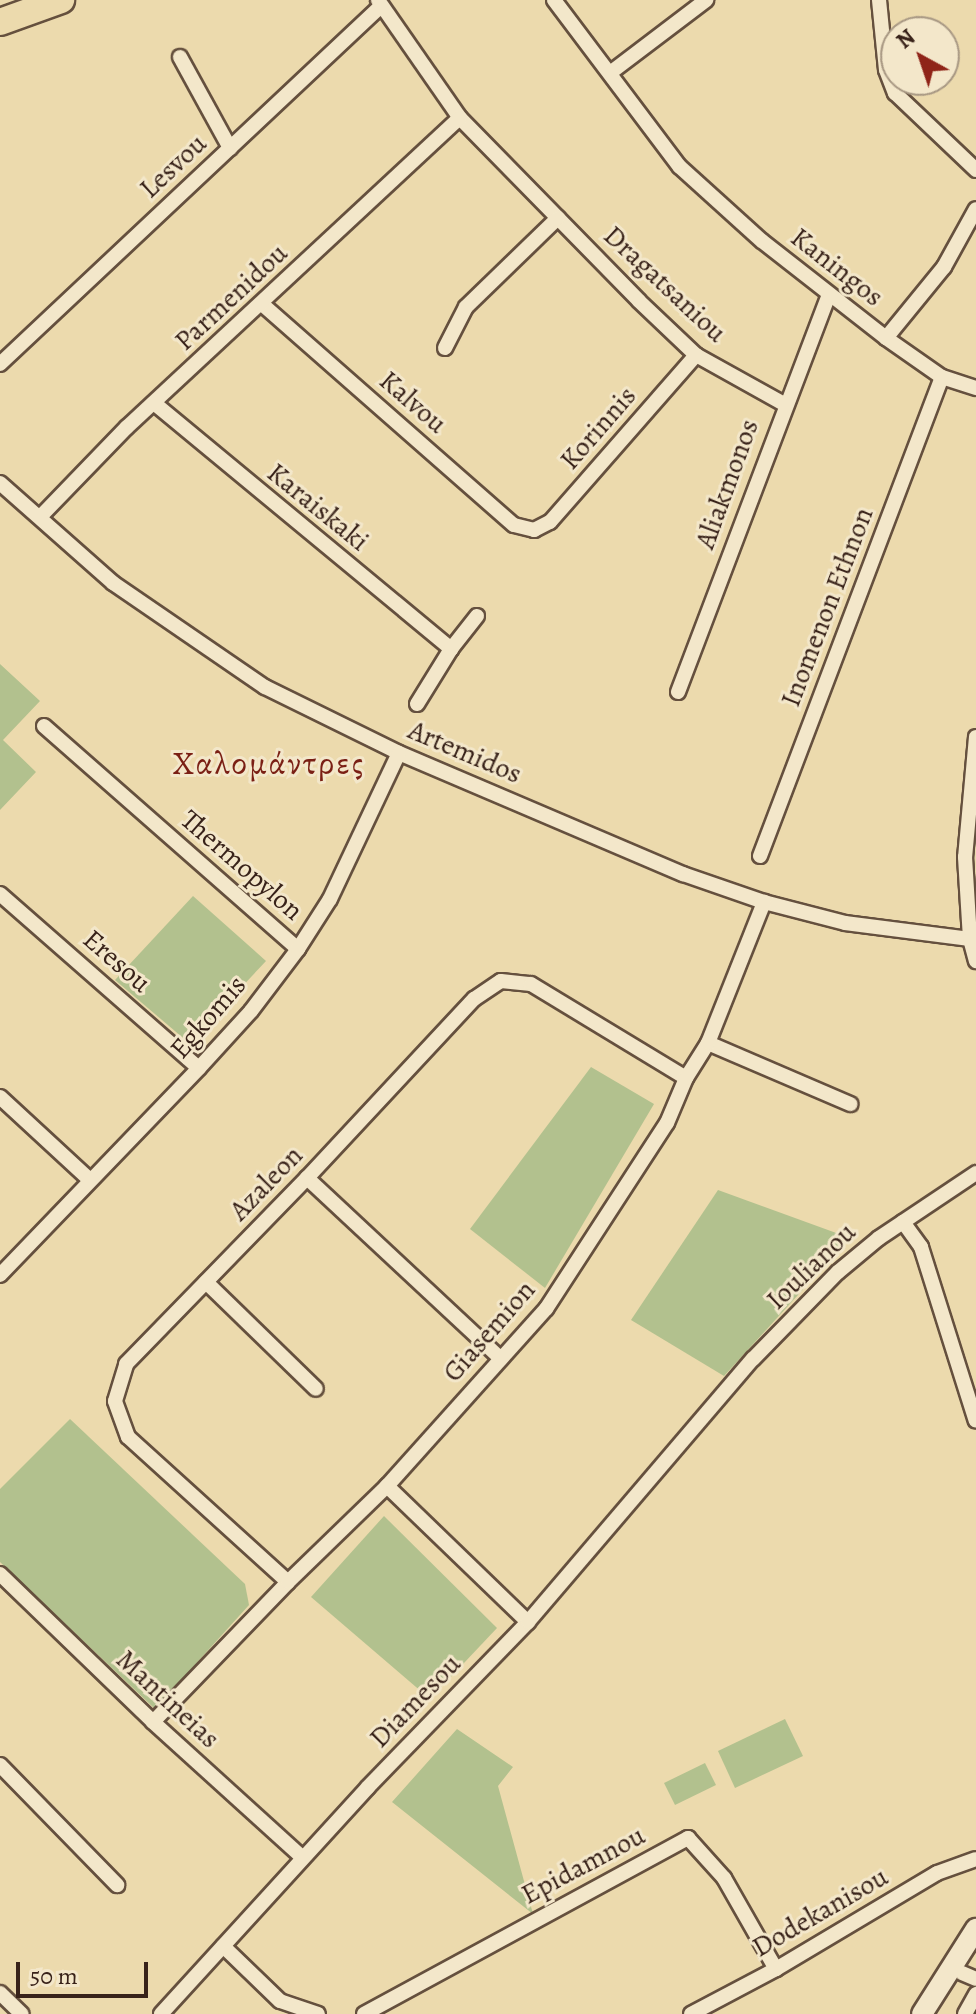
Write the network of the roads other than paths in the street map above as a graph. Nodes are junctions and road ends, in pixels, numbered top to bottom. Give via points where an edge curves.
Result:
1 (23, 0) edge
2 (61, 0) edge
3 (554, 0) edge
4 (706, 0) edge
5 (879, 0) edge
6 (379, 3) edge
7 (0, 11) edge
8 (0, 22) edge
9 (180, 57) dead end
10 (610, 73) junction
11 (460, 118) junction
12 (230, 148) junction
13 (976, 170) edge
14 (976, 209) edge
15 (558, 218) junction
16 (829, 295) junction
17 (262, 304) junction
18 (886, 338) junction
19 (445, 348) dead end
20 (696, 355) junction
21 (0, 364) edge
22 (942, 377) junction
23 (976, 388) edge
24 (154, 403) junction
25 (784, 404) junction
26 (0, 483) edge
27 (40, 517) junction
28 (534, 530) joint
29 (477, 616) dead end
30 (451, 649) junction
31 (678, 692) dead end
32 (417, 704) dead end
33 (44, 726) dead end
34 (976, 737) edge
35 (399, 753) junction
36 (974, 782) edge
37 (760, 856) dead end
38 (0, 894) edge
39 (764, 902) junction
40 (970, 939) junction
41 (298, 949) junction
42 (976, 961) edge
43 (708, 1043) junction
44 (199, 1068) junction
45 (686, 1078) junction
46 (0, 1097) edge
47 (850, 1104) dead end
48 (976, 1173) edge
49 (307, 1178) junction
50 (90, 1180) junction
51 (903, 1222) junction
52 (0, 1275) edge
53 (206, 1282) junction
54 (501, 1359) junction
55 (316, 1389) dead end
56 (703, 1421) joint
57 (976, 1421) edge
58 (387, 1486) junction
59 (0, 1574) edge
60 (288, 1582) junction
61 (528, 1622) junction
62 (153, 1722) junction
63 (0, 1765) edge
64 (303, 1858) junction
65 (976, 1859) edge
66 (117, 1885) dead end
67 (976, 1929) edge
68 (223, 1946) junction
69 (976, 1951) edge
70 (776, 1969) junction
71 (969, 1976) edge
72 (0, 1993) edge
73 (976, 1994) edge
74 (22, 2014) edge
75 (161, 2014) edge
76 (318, 2014) edge
77 (364, 2014) edge
78 (691, 2014) edge
79 (922, 2014) edge
80 (936, 2014) edge
81 (965, 2014) edge

1 - 7 highway
2 - 8 highway
3 - 10 street, Kaningos
4 - 10 street
5 - 13 street via 886,70 895,93
6 - 11 street, Dragatsaniou
6 - 12 street, Lesvou
9 - 12 street
10 - 16 street, Kaningos via 680,167
11 - 15 street, Dragatsaniou
11 - 17 street, Parmenidou
12 - 21 street, Lesvou
14 - 18 street via 944,267
15 - 19 street via 466,307
15 - 20 street, Dragatsaniou
16 - 18 street, Kaningos
16 - 25 street, Aliakmonos
17 - 24 street, Parmenidou
17 - 28 street, Kalvou via 514,525
18 - 22 street, Kaningos
20 - 25 street, Dragatsaniou
20 - 28 street, Korinnis via 550,522
22 - 23 street, Kaningos
22 - 37 street, Inomenon Ethnon
24 - 27 street, Parmenidou
24 - 30 street, Karaiskaki
25 - 31 street, Aliakmonos
26 - 27 street, Artemidos
27 - 35 street, Artemidos via 113,583 265,687
29 - 30 street
30 - 32 street
33 - 41 street, Thermopylon
34 - 36 street
35 - 39 street, Artemidos via 683,874
35 - 41 street, Egkomis via 330,899
36 - 40 street via 965,857
38 - 44 street, Eresou
39 - 40 street, Artemidos via 845,923
39 - 43 street, Giasemion
40 - 42 street
41 - 44 street, Egkomis
43 - 45 street, Giasemion
43 - 47 street
44 - 50 street, Egkomis
45 - 49 street, Azaleon via 531,984 501,981 474,999
45 - 54 street, Giasemion via 667,1123 546,1309
46 - 50 street
48 - 51 street, Ioulianou
49 - 53 street, Azaleon
49 - 54 street
50 - 52 street, Egkomis
51 - 56 street, Ioulianou via 838,1272 753,1359
51 - 57 street via 921,1247
53 - 55 street
53 - 60 street, Azaleon via 126,1364 115,1401 128,1437
54 - 58 street, Giasemion
56 - 61 street, Diamesou
58 - 60 street, Giasemion
58 - 61 street
59 - 62 street, Mantineias
60 - 62 street, Giasemion
61 - 64 street, Diamesou
62 - 64 street, Mantineias
63 - 66 street
64 - 68 street, Diamesou
65 - 70 street, Dodekanisou via 937,1873
67 - 79 main road
68 - 75 street, Diamesou
68 - 76 street via 280,2001
69 - 71 main road
70 - 77 street, Epidamnou via 724,1878 688,1838
70 - 78 street, Dodekanisou
71 - 80 main road
72 - 74 street
73 - 81 street

